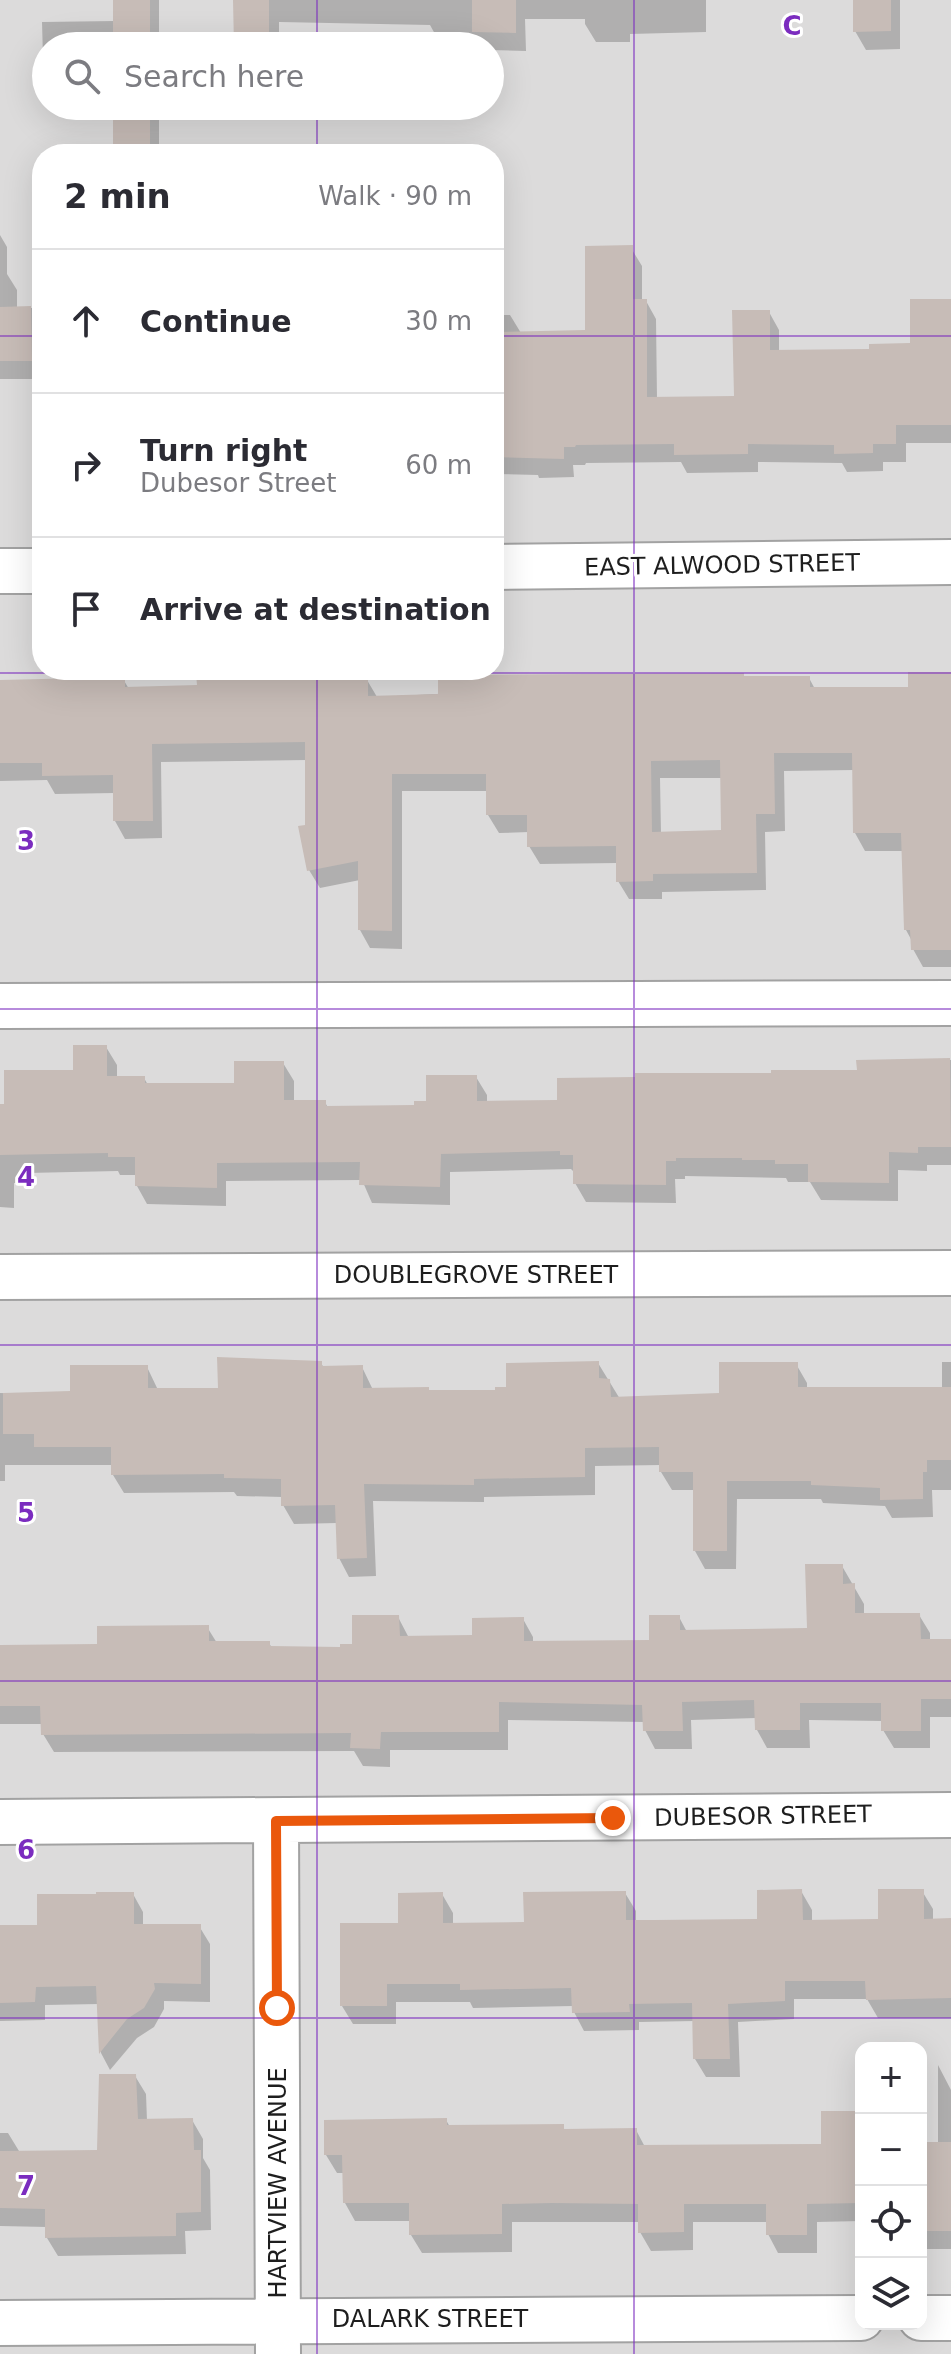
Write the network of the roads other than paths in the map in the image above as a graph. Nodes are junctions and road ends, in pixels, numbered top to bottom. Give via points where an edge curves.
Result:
1 (951, 562) edge
2 (504, 567) edge
3 (0, 571) edge
4 (32, 571) edge
5 (951, 1003) edge
6 (0, 1006) edge
7 (951, 1273) edge
8 (0, 1277) edge
9 (951, 1815) edge
10 (276, 1821) junction
11 (0, 1822) edge
12 (855, 2318) edge
13 (927, 2318) edge
14 (951, 2318) edge
15 (0, 2323) edge
16 (278, 2337) edge

1 - 2 street, EAST ALWOOD STREET
3 - 4 street
5 - 6 street
7 - 8 street, DOUBLEGROVE STREET
9 - 10 street, DUBESOR STREET
10 - 11 street, DUBESOR STREET
10 - 16 street, HARTVIEW AVENUE
12 - 16 street, DALARK STREET
13 - 14 street
15 - 16 street, DALARK STREET

